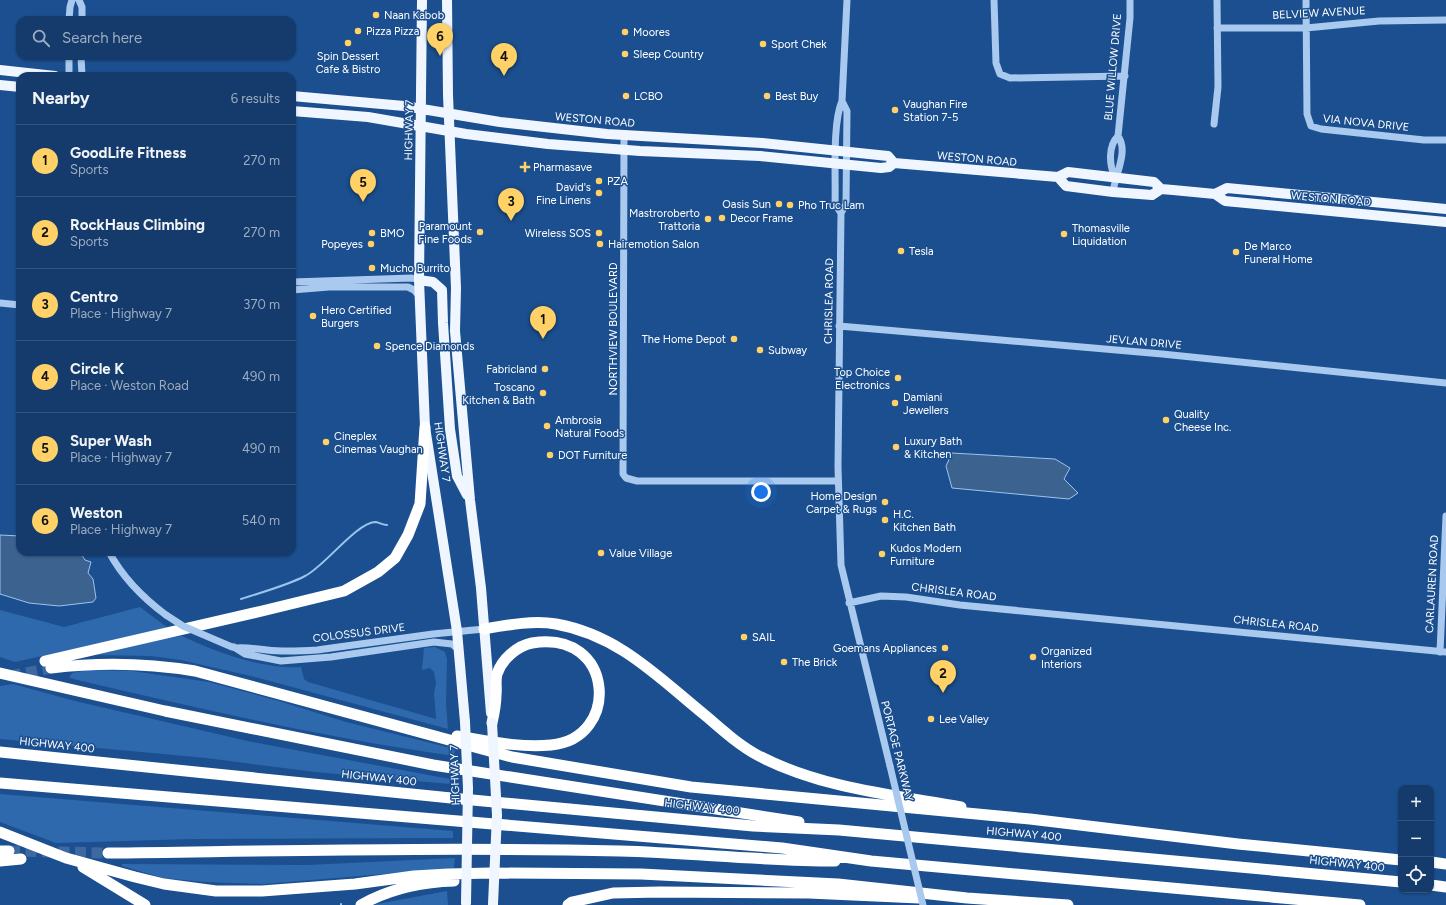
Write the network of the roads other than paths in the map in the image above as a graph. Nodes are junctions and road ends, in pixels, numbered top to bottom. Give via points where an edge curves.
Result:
1 (72, 0) edge
2 (79, 0) edge
3 (422, 0) edge
4 (448, 0) edge
5 (847, 0) edge
6 (994, 0) edge
7 (1130, 0) edge
8 (1217, 0) edge
9 (1306, 0) edge
10 (69, 16) edge
11 (82, 16) edge
12 (1446, 20) edge
13 (1217, 28) junction
14 (1306, 28) junction
15 (69, 60) edge
16 (81, 60) edge
17 (0, 70) edge
18 (18, 72) edge
19 (69, 72) edge
20 (82, 72) edge
21 (1125, 76) junction
22 (0, 85) edge
23 (16, 87) edge
24 (296, 96) edge
25 (842, 101) junction
26 (422, 108) junction
27 (296, 111) edge
28 (449, 113) junction
29 (1214, 124) dead end
30 (421, 126) junction
31 (450, 131) junction
32 (624, 135) junction
33 (1446, 140) edge
34 (624, 150) junction
35 (841, 150) junction
36 (894, 163) junction
37 (841, 165) junction
38 (1058, 177) junction
39 (1115, 177) junction
40 (1161, 189) junction
41 (1113, 192) junction
42 (1215, 194) junction
43 (1446, 209) edge
44 (841, 213) junction
45 (1446, 222) edge
46 (419, 280) junction
47 (296, 282) edge
48 (296, 290) edge
49 (420, 297) junction
50 (0, 303) edge
51 (16, 305) edge
52 (839, 326) junction
53 (1446, 383) edge
54 (426, 427) junction
55 (838, 481) junction
56 (470, 500) junction
57 (1446, 516) edge
58 (111, 556) edge
59 (848, 603) junction
60 (484, 629) junction
61 (457, 631) junction
62 (416, 640) junction
63 (458, 649) junction
64 (1443, 652) edge
65 (0, 666) edge
66 (0, 673) edge
67 (49, 683) junction
68 (492, 722) junction
69 (433, 736) junction
70 (0, 752) edge
71 (0, 783) edge
72 (1030, 819) junction
73 (839, 830) junction
74 (0, 832) edge
75 (108, 853) tunnel mouth
76 (66, 858) junction
77 (21, 859) dead end
78 (1398, 860) edge
79 (0, 861) edge
80 (871, 861) junction
81 (1434, 862) edge
82 (1446, 864) edge
83 (492, 873) junction
84 (1398, 882) edge
85 (1434, 885) edge
86 (1446, 886) edge
87 (967, 898) junction
88 (466, 904) edge
89 (493, 904) edge
90 (146, 905) edge
91 (361, 905) edge
92 (568, 905) edge
93 (923, 905) edge
94 (1068, 905) edge
95 (1360, 905) edge

1 - 10 street
2 - 11 street
3 - 26 main road, HIGHWAY 7
4 - 28 main road, HIGHWAY 7
5 - 25 street
6 - 21 street via 996,63 1000,74 1010,78
7 - 21 street, BLUE WILLOW DRIVE
8 - 13 street
9 - 14 street
12 - 14 street, BELVIEW AVENUE via 1379,21
13 - 14 street, BELVIEW AVENUE
13 - 29 street via 1218,88
14 - 33 street, VIA NOVA DRIVE via 1307,114 1311,126 1321,130
15 - 19 street
16 - 20 street
17 - 18 main road
21 - 39 street, BLUE WILLOW DRIVE via 1118,136 1122,141 1120,168
22 - 23 main road
24 - 26 main road, WESTON ROAD
25 - 35 street via 838,111
25 - 35 street via 847,111
26 - 28 main road, WESTON ROAD
26 - 30 main road, HIGHWAY 7
27 - 30 main road, WESTON ROAD
28 - 31 main road, HIGHWAY 7
28 - 32 main road, WESTON ROAD via 500,122
30 - 31 main road, WESTON ROAD
30 - 46 main road, HIGHWAY 7
31 - 34 main road, WESTON ROAD via 548,144
31 - 56 main road, HIGHWAY 7 via 456,288 455,331
32 - 34 street, NORTHVIEW BOULEVARD
32 - 35 main road, WESTON ROAD
34 - 37 main road, WESTON ROAD via 760,156
34 - 55 street, NORTHVIEW BOULEVARD via 623,474 626,478 637,481
35 - 36 main road, WESTON ROAD via 888,156
35 - 37 street
36 - 37 main road, WESTON ROAD via 881,168
36 - 38 main road, WESTON ROAD
37 - 44 street, CHRISLEA ROAD via 846,204
37 - 44 street, CHRISLEA ROAD via 835,204
38 - 39 main road, WESTON ROAD via 1068,172
38 - 41 main road, WESTON ROAD via 1066,186
39 - 40 main road, WESTON ROAD via 1154,182
39 - 41 street, BLUE WILLOW DRIVE
40 - 41 main road, WESTON ROAD via 1152,195
40 - 42 main road, WESTON ROAD
42 - 43 main road, WESTON ROAD via 1227,188
42 - 45 main road, WESTON ROAD via 1225,201 1232,202
44 - 52 street, CHRISLEA ROAD
46 - 47 street via 412,278
46 - 49 main road, HIGHWAY 7
46 - 56 main road via 432,282 442,290 450,429 457,476
48 - 49 street via 408,287
49 - 54 main road, HIGHWAY 7
50 - 51 street
52 - 53 street, JEVLAN DRIVE via 1162,354
52 - 55 street, CHRISLEA ROAD
54 - 61 main road, HIGHWAY 7
54 - 69 highway via 420,504 408,535 395,558 378,572 344,591 48,665 144,664 195,671
55 - 59 street, CHRISLEA ROAD via 840,565
56 - 60 main road, HIGHWAY 7
57 - 64 street, CARLAUREN ROAD
58 - 62 street, COLOSSUS DRIVE, bridge via 135,589 166,615 183,626 234,647 299,651
59 - 64 street, CHRISLEA ROAD via 881,596 906,597 960,605
59 - 93 street, PORTAGE PARKWAY, bridge
60 - 61 street, COLOSSUS DRIVE
60 - 68 main road, HIGHWAY 7
60 - 72 highway via 555,624 585,631 612,642 643,663 725,732 758,755 811,778 922,801
61 - 62 street, COLOSSUS DRIVE via 433,634
61 - 63 main road, HIGHWAY 7
62 - 63 street, COLOSSUS DRIVE via 452,644
63 - 88 main road, HIGHWAY 7, bridge via 468,788
65 - 67 highway
66 - 67 highway
67 - 73 highway via 165,711 433,765 754,814
68 - 69 highway via 497,674 509,655 526,644 547,641 570,645 588,657 598,680 599,702 592,721 574,739 552,746 509,744 447,734
68 - 89 main road, HIGHWAY 7, bridge via 497,815
69 - 72 highway via 512,757 691,787
70 - 73 highway, HIGHWAY 400 via 451,798 754,826
71 - 80 highway via 782,848
72 - 78 highway
73 - 84 highway, HIGHWAY 400
74 - 76 highway
75 - 80 highway via 621,851 783,860
76 - 83 highway via 164,884 216,891 262,892 414,876
76 - 90 highway
77 - 79 highway
80 - 95 highway
81 - 82 highway
83 - 87 highway via 641,874 838,884
83 - 91 highway via 479,879 407,887 379,895
85 - 86 highway
87 - 92 highway via 902,899 809,893 660,892 613,893
87 - 94 highway

